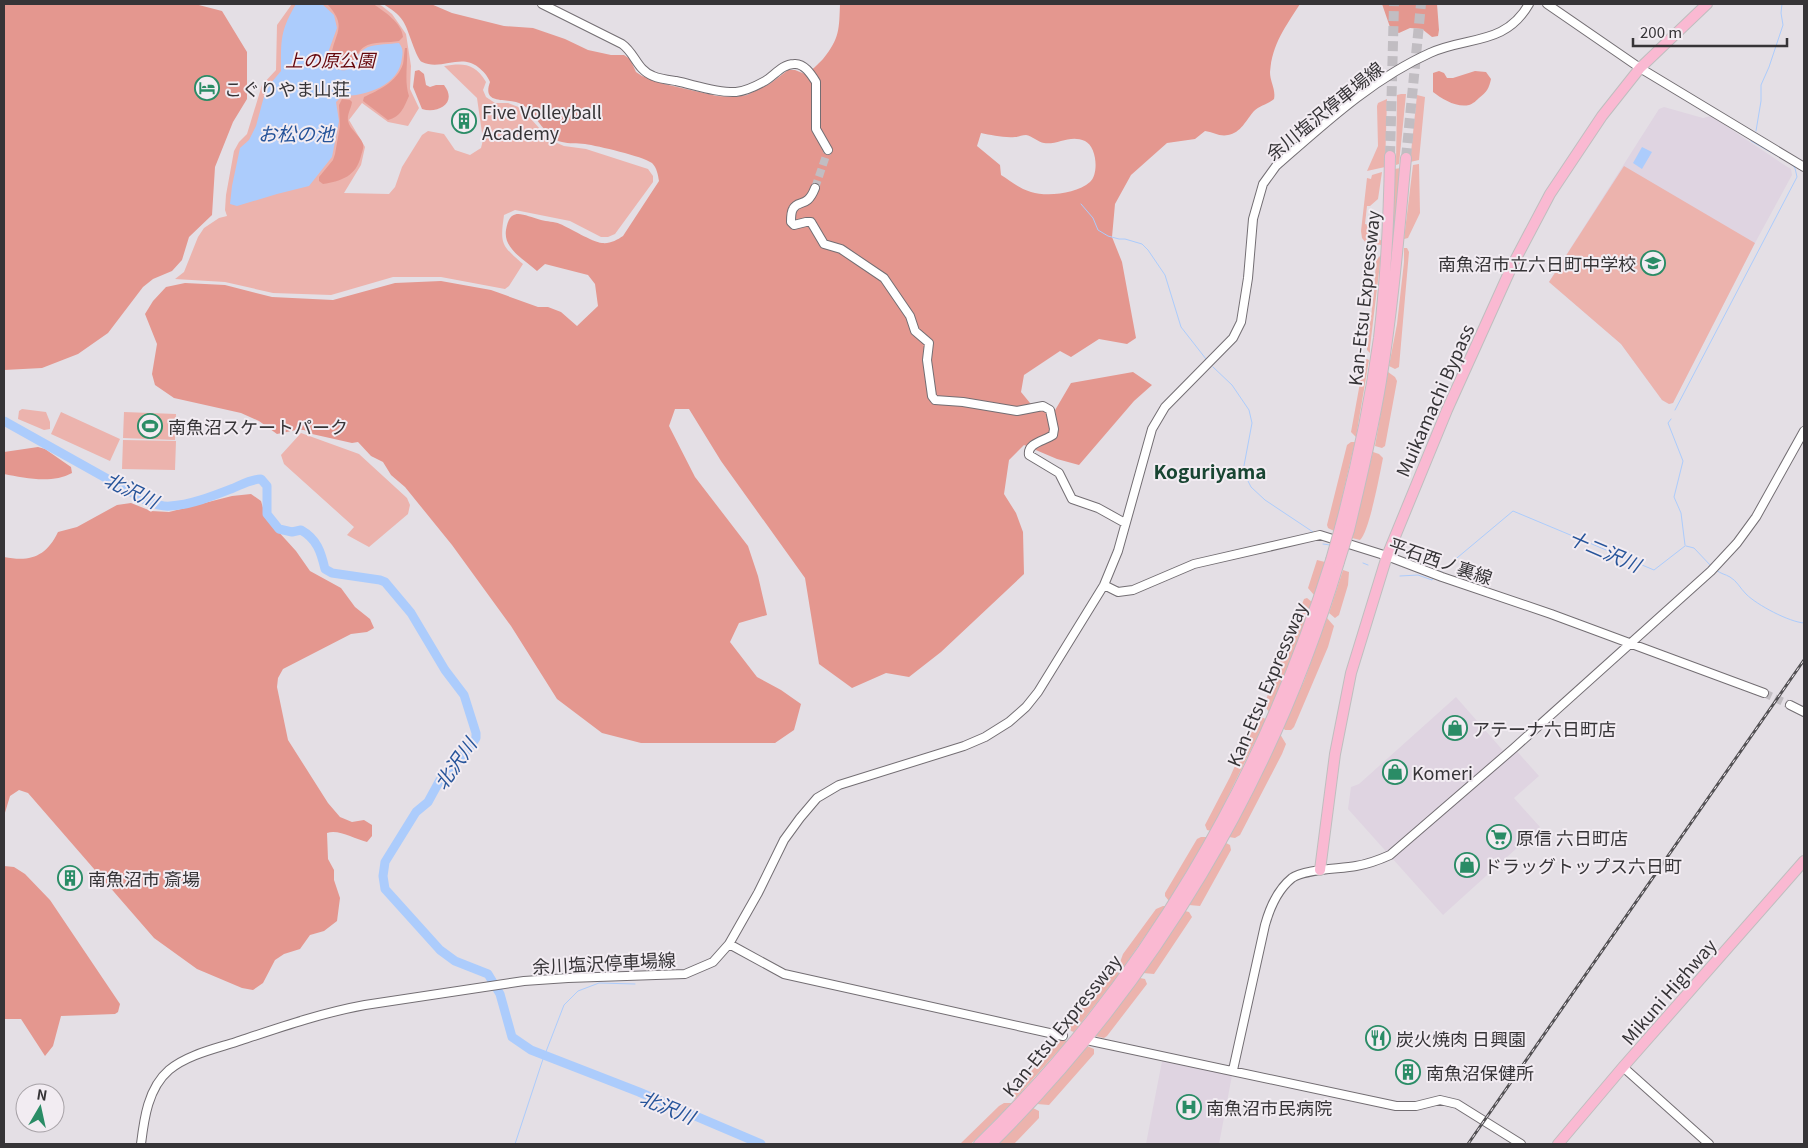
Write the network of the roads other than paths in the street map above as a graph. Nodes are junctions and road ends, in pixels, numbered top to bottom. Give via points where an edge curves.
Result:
1 (542, 4) edge
2 (1529, 4) edge
3 (1546, 4) edge
4 (1707, 4) edge
5 (1640, 68) junction
6 (828, 150) dead end
7 (1390, 156) tunnel mouth
8 (1406, 158) tunnel mouth
9 (1804, 167) edge
10 (814, 188) tunnel mouth
11 (1804, 431) edge
12 (1125, 523) junction
13 (1345, 529) junction
14 (1387, 556) junction
15 (1335, 561) junction
16 (1104, 586) junction
17 (1630, 643) junction
18 (1764, 693) tunnel mouth
19 (1790, 705) tunnel mouth
20 (1804, 712) edge
21 (1804, 861) edge
22 (1320, 870) junction
23 (729, 944) junction
24 (1063, 1036) dead end
25 (1091, 1041) dead end
26 (1622, 1067) junction
27 (1233, 1070) junction
28 (141, 1144) edge
29 (979, 1144) edge
30 (991, 1144) edge
31 (1521, 1144) edge
32 (1558, 1144) edge
33 (1709, 1144) edge

1 - 6 main road via 622,44 629,49 641,69 654,77 735,92 766,81 787,64 802,65 816,82 816,129
2 - 12 main road, 余川塩沢停車場線 via 1522,16 1504,30 1480,40 1429,53 1371,87 1268,175 1253,219 1241,322 1233,338 1165,407 1152,429
3 - 5 main road
4 - 5 highway, Muikamachi Bypass
5 - 9 main road
5 - 14 highway, Muikamachi Bypass via 1579,149 1530,230 1447,410
7 - 13 highway, Kan-Etsu Expressway via 1379,337
8 - 13 highway, Kan-Etsu Expressway via 1382,373 1367,456
10 - 12 main road via 811,198 793,210 791,222 794,225 811,222 824,244 841,249 884,278 910,316 915,330 929,343 927,360 935,400 1017,411 1043,406 1050,410 1053,435 1031,446 1029,455 1059,474 1072,499 1098,508
11 - 17 main road via 1756,518 1738,543
12 - 16 main road, 余川塩沢停車場線
13 - 15 highway, Kan-Etsu Expressway, bridge
14 - 16 main road, 平石西ノ裏線 via 1320,535 1194,564 1133,590 1118,592
14 - 17 main road, 平石西ノ裏線
14 - 22 highway, Muikamachi Bypass via 1345,699 1332,770
15 - 29 highway, Kan-Etsu Expressway via 1263,740 1228,811 1188,879 1138,957 1084,1029
15 - 30 highway, Kan-Etsu Expressway via 1329,596 1303,668 1270,744 1235,815 1191,891 1144,962 1090,1034
16 - 23 main road, 余川塩沢停車場線 via 1038,692 1010,722 964,746 839,785 817,798 784,840
17 - 18 main road, 平石西ノ裏線
17 - 22 main road via 1390,855 1356,866
19 - 20 main road
21 - 26 highway, Mikuni Highway
22 - 27 main road via 1293,877 1269,909
23 - 24 main road via 784,974
23 - 28 main road, 余川塩沢停車場線 via 712,962 685,974 568,978 506,984 346,1008 194,1056 169,1070 159,1081 151,1096
25 - 27 main road
26 - 32 highway, Mikuni Highway
26 - 33 main road
27 - 31 main road via 1396,1106 1416,1106 1440,1100 1457,1104

